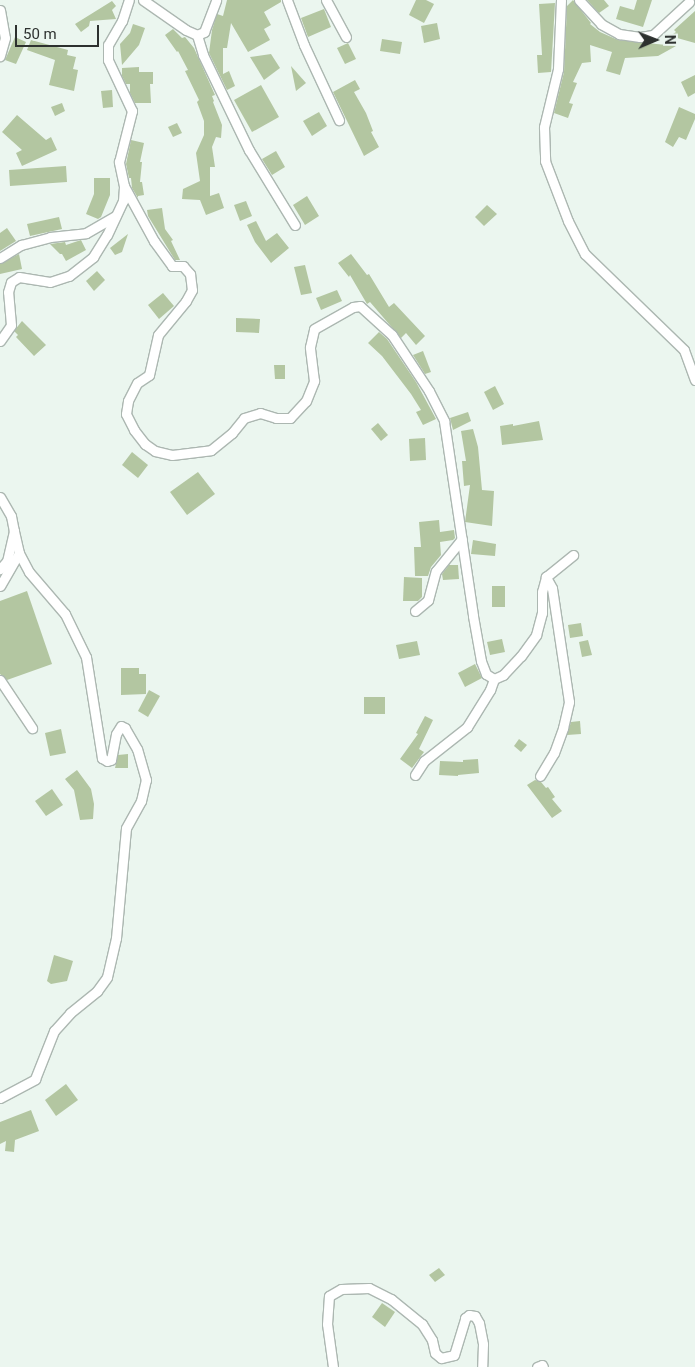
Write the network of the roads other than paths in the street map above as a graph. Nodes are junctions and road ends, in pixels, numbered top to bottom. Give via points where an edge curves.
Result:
1 (129, 0) edge
2 (143, 0) edge
3 (216, 0) edge
4 (287, 0) edge
5 (326, 0) edge
6 (561, 0) edge
7 (578, 0) edge
8 (691, 3) edge
9 (0, 10) edge
10 (198, 35) junction
11 (346, 37) dead end
12 (0, 56) edge
13 (339, 120) dead end
14 (124, 186) junction
15 (116, 216) junction
16 (295, 225) dead end
17 (0, 258) edge
18 (3, 331) edge
19 (0, 341) edge
20 (695, 380) edge
21 (0, 498) edge
22 (14, 531) junction
23 (462, 539) junction
24 (19, 553) junction
25 (574, 555) dead end
26 (0, 568) edge
27 (546, 577) junction
28 (0, 586) edge
29 (415, 611) dead end
30 (494, 679) junction
31 (0, 680) edge
32 (32, 728) dead end
33 (415, 775) dead end
34 (540, 776) dead end
35 (0, 1098) edge
36 (333, 1367) edge
37 (482, 1367) edge
38 (538, 1367) edge
39 (543, 1367) edge

1 - 14 street via 122,21 108,45 108,60 132,111 120,162
2 - 10 street
3 - 10 street via 204,32
4 - 13 street via 304,46
5 - 11 street
6 - 20 street via 558,69 544,127 544,161 585,254 684,350
7 - 8 street via 601,24 619,34 640,37 653,35
9 - 12 street via 5,38
10 - 16 street via 203,55 249,150
14 - 15 street via 123,201
14 - 23 street via 172,266 183,266 190,274 192,290 158,335 148,375 137,383 128,401 126,414 145,444 172,455 212,450 244,418 260,413 290,418 306,401 314,381 310,347 314,329 360,306 392,335 429,391 444,421
15 - 17 street via 86,233 50,237 21,245
15 - 18 street via 93,257 69,276 50,282 19,277 12,282 8,292 11,325
18 - 19 street
21 - 22 street via 11,516
22 - 24 street
22 - 26 street via 7,561
23 - 29 street via 436,571 428,600
23 - 30 street via 481,661 486,674
24 - 28 street
24 - 35 street via 29,572 65,614 86,657 102,758 111,760 116,734 121,726 125,728 137,749 146,780 141,801 126,828 116,938 107,977 97,991 54,1031 35,1079
25 - 27 street
27 - 30 street via 536,635 510,669
27 - 34 street via 552,588 569,702 554,753
30 - 33 street via 467,727 424,761
31 - 32 street
36 - 37 street via 327,1324 329,1296 341,1289 369,1288 391,1299 422,1324 432,1340 435,1353 441,1358 454,1355 466,1318 475,1316 482,1344
38 - 39 street

